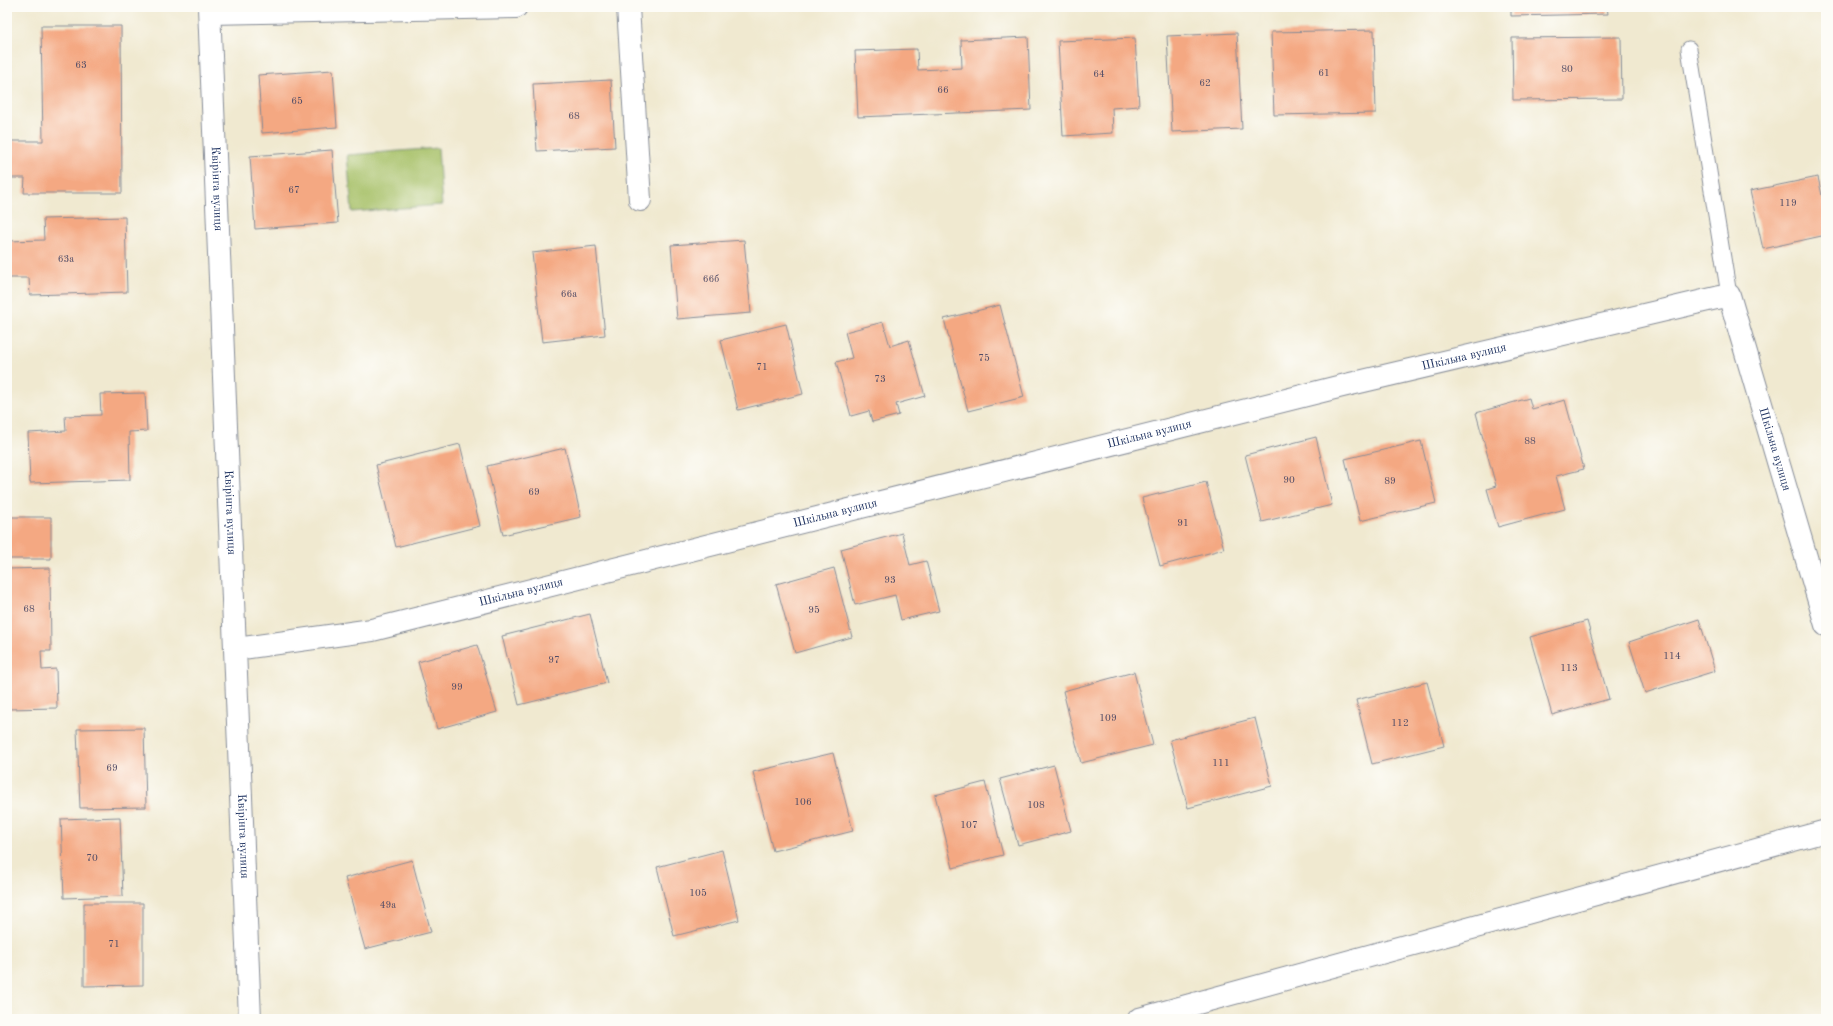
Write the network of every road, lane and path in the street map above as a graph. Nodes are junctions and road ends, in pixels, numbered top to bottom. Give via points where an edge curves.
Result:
1 (516, 7) edge
2 (628, 7) edge
3 (209, 10) edge
4 (1689, 49) dead end
5 (640, 200) dead end
6 (1729, 295) junction
7 (1826, 625) edge
8 (236, 649) junction
9 (1826, 831) edge
10 (250, 1019) edge
11 (1139, 1019) edge

1 - 3 street
2 - 5 street
3 - 8 street, Квірінга вулиця
4 - 6 lane
6 - 7 street, Шкільна вулиця
6 - 8 street, Шкільна вулиця via 1342,386 372,630
8 - 10 street, Квірінга вулиця
9 - 11 street

